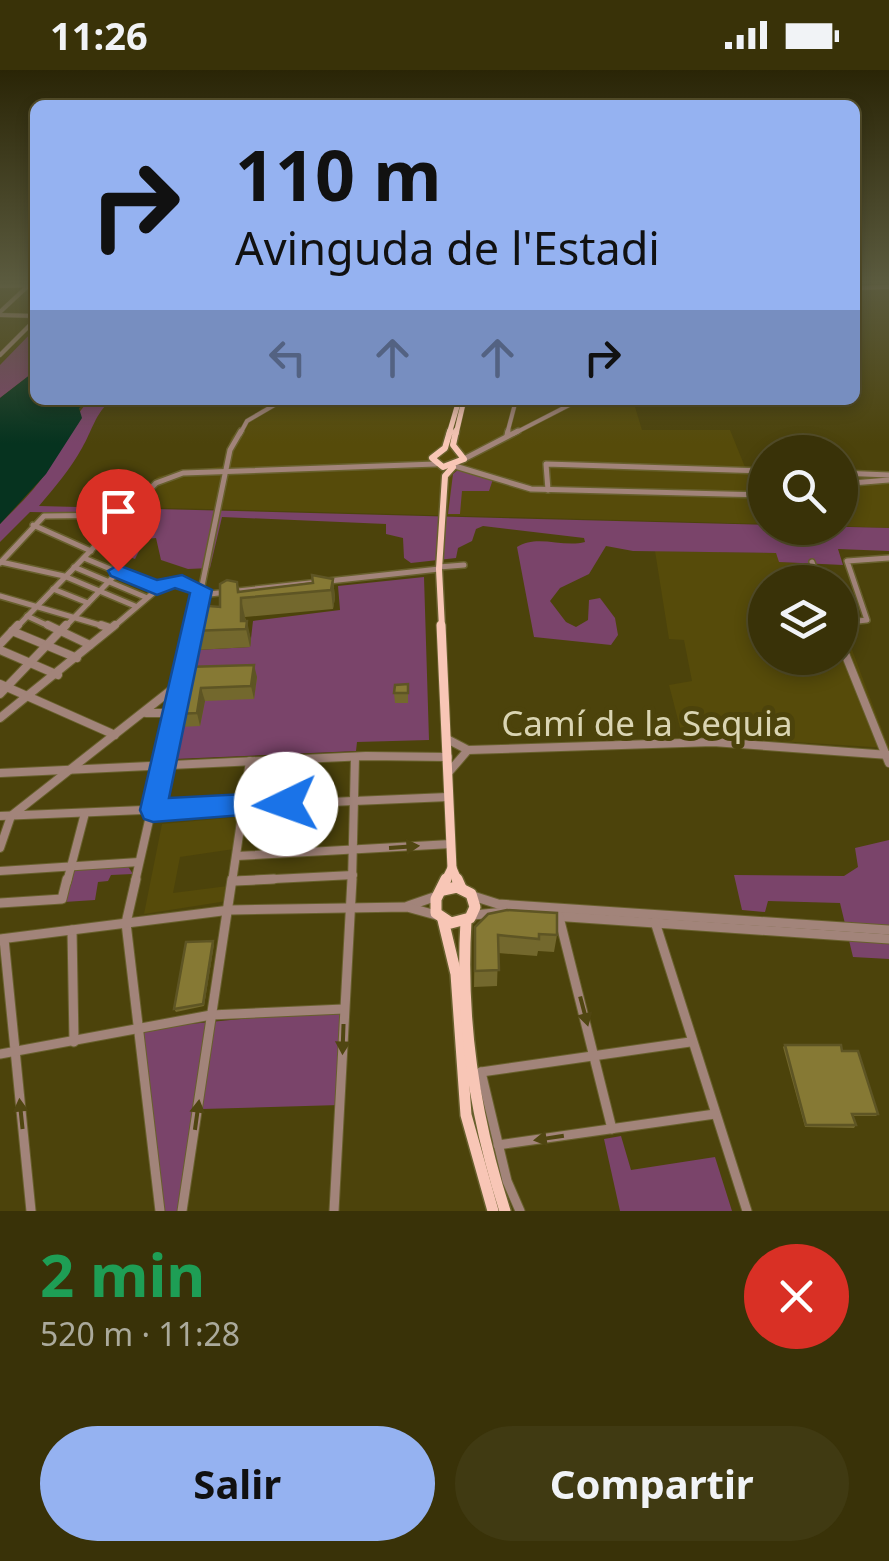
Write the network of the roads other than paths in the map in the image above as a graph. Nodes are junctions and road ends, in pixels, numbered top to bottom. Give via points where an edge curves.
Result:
1 (18, 336) edge
2 (0, 346) edge
3 (8, 347) junction
4 (0, 355) edge
5 (275, 405) edge
6 (460, 405) edge
7 (461, 405) edge
8 (515, 405) edge
9 (569, 405) edge
10 (507, 435) junction
11 (461, 456) junction
12 (437, 459) junction
13 (410, 463) joint
14 (454, 466) junction
15 (470, 468) junction
16 (226, 470) junction
17 (748, 470) edge
18 (446, 473) junction
19 (858, 474) edge
20 (889, 477) edge
21 (858, 481) edge
22 (548, 490) junction
23 (748, 496) edge
24 (134, 506) dead end
25 (44, 516) joint
26 (33, 524) junction
27 (92, 551) junction
28 (84, 558) junction
29 (889, 558) edge
30 (0, 562) edge
31 (812, 562) dead end
32 (464, 565) dead end
33 (813, 565) edge
34 (849, 565) edge
35 (74, 567) junction
36 (439, 568) junction
37 (118, 571) junction
38 (64, 576) junction
39 (108, 581) junction
40 (53, 588) junction
41 (157, 588) junction
42 (99, 591) junction
43 (200, 592) junction
44 (858, 593) edge
45 (0, 596) edge
46 (146, 597) junction
47 (88, 603) junction
48 (38, 605) junction
49 (135, 606) junction
50 (76, 615) junction
51 (26, 616) junction
52 (858, 621) edge
53 (110, 628) junction
54 (12, 631) junction
55 (60, 632) junction
56 (1, 644) edge
57 (90, 645) junction
58 (46, 646) junction
59 (76, 658) junction
60 (30, 662) junction
61 (184, 666) junction
62 (58, 675) junction
63 (854, 675) edge
64 (2, 688) edge
65 (172, 690) junction
66 (180, 694) junction
67 (32, 696) junction
68 (143, 713) junction
69 (0, 718) edge
70 (115, 735) junction
71 (446, 739) junction
72 (168, 744) junction
73 (468, 750) junction
74 (355, 757) junction
75 (448, 757) junction
76 (888, 758) edge
77 (250, 761) junction
78 (163, 765) junction
79 (73, 770) junction
80 (0, 774) edge
81 (448, 775) junction
82 (450, 797) junction
83 (354, 800) junction
84 (243, 806) junction
85 (153, 810) junction
86 (85, 813) junction
87 (0, 816) edge
88 (11, 816) junction
89 (451, 844) junction
90 (0, 848) edge
91 (353, 850) junction
92 (237, 856) junction
93 (139, 862) junction
94 (71, 866) junction
95 (452, 868) junction
96 (0, 871) edge
97 (352, 875) junction
98 (234, 881) junction
99 (460, 888) junction
100 (440, 893) junction
101 (472, 896) junction
102 (0, 903) edge
103 (352, 907) junction
104 (407, 907) junction
105 (230, 910) junction
106 (558, 916) junction
107 (469, 918) junction
108 (441, 919) junction
109 (655, 922) junction
110 (126, 924) junction
111 (72, 930) junction
112 (889, 930) edge
113 (2, 938) edge
114 (889, 939) edge
115 (344, 1009) junction
116 (211, 1016) junction
117 (139, 1029) junction
118 (74, 1042) junction
119 (690, 1042) junction
120 (15, 1052) junction
121 (0, 1054) edge
122 (596, 1054) junction
123 (475, 1070) junction
124 (714, 1114) junction
125 (612, 1128) junction
126 (498, 1145) junction
127 (31, 1211) edge
128 (160, 1211) edge
129 (182, 1211) edge
130 (334, 1211) edge
131 (493, 1211) edge
132 (505, 1211) edge
133 (520, 1211) edge
134 (747, 1211) edge

1 - 3 street
2 - 3 street
3 - 4 street
5 - 16 street via 238,433
6 - 12 main road
7 - 11 main road via 454,441
8 - 10 street
9 - 10 street
10 - 11 street
11 - 12 main road
11 - 14 main road
11 - 15 street
12 - 13 street
12 - 14 main road
12 - 18 main road
13 - 16 street
14 - 15 street
14 - 18 main road
15 - 22 street via 519,488
16 - 24 street via 172,475
16 - 43 street
17 - 22 street via 546,464
18 - 36 main road
19 - 20 street
20 - 21 street
22 - 23 street
25 - 26 street
25 - 27 street via 125,515
26 - 27 street
26 - 30 street
27 - 28 street
28 - 35 street
28 - 37 street
29 - 34 street via 847,560
30 - 38 street
31 - 33 street
32 - 36 street
35 - 38 street
35 - 39 street
36 - 43 street
36 - 71 main road
37 - 39 street
37 - 41 street
38 - 40 street
38 - 42 street
39 - 42 street
39 - 46 street
40 - 47 street
40 - 48 street
41 - 43 street via 174,580
41 - 46 street
42 - 47 street
42 - 49 street
43 - 61 street
44 - 52 street via 867,620
45 - 48 street
46 - 49 street
47 - 50 street
48 - 50 street
48 - 51 street
49 - 53 street
50 - 53 street
50 - 55 street
51 - 54 street
51 - 55 street
53 - 57 street
54 - 56 street
54 - 58 street
55 - 57 street
55 - 58 street
56 - 60 street
57 - 59 street
58 - 59 street
58 - 60 street
59 - 62 street
60 - 62 street
60 - 64 street
61 - 65 street
61 - 66 street
62 - 67 street
63 - 76 street
64 - 67 street
65 - 66 street
65 - 68 street
66 - 72 street
67 - 69 street
67 - 70 street
68 - 70 street
68 - 72 street via 168,714
70 - 79 street
71 - 73 street
71 - 75 main road
72 - 78 street
73 - 76 street, Camí de la Sequia via 713,742
73 - 81 street
74 - 75 street
74 - 77 street
74 - 83 street
75 - 81 main road
77 - 78 street
77 - 84 street
78 - 79 street
78 - 85 street
79 - 80 street
79 - 88 street
81 - 82 main road
82 - 83 street
82 - 89 main road
83 - 84 street
83 - 91 street
84 - 85 street
84 - 92 street
85 - 86 street
85 - 93 street
86 - 88 street
86 - 94 street
87 - 88 street
88 - 90 street
91 -> 89 street
89 - 95 main road
91 - 92 street
91 - 97 street
92 - 98 street
93 - 94 street
93 - 110 street
94 - 96 street
94 - 102 street via 62,899
95 - 99 main road
95 - 100 main road
97 - 98 street
97 - 103 street
98 - 105 street
99 - 100 main road
99 - 101 main road
100 - 104 street
100 - 108 main road
101 - 107 main road
101 - 112 street via 498,904
103 - 104 street
103 - 105 street
103 - 115 street
104 - 108 street
105 - 110 street
105 - 116 street
106 - 107 street via 490,911
106 - 109 street
106 -> 122 street
107 - 108 main road
107 - 123 main road via 463,947
108 - 131 main road via 454,947 468,1133
109 - 114 street
109 - 119 street
110 - 111 street
110 - 117 street
111 - 113 street
111 - 118 street
113 - 120 street
115 - 116 street
115 -> 130 street
116 - 117 street
129 -> 116 street
117 - 118 street
117 - 128 street
118 - 120 street
119 - 122 street
119 - 124 street
120 - 121 street
127 -> 120 street
122 - 123 street
122 - 125 street
123 - 126 street
123 - 132 main road via 477,1125
124 - 125 street
124 - 134 street
125 -> 126 street
126 - 133 street

